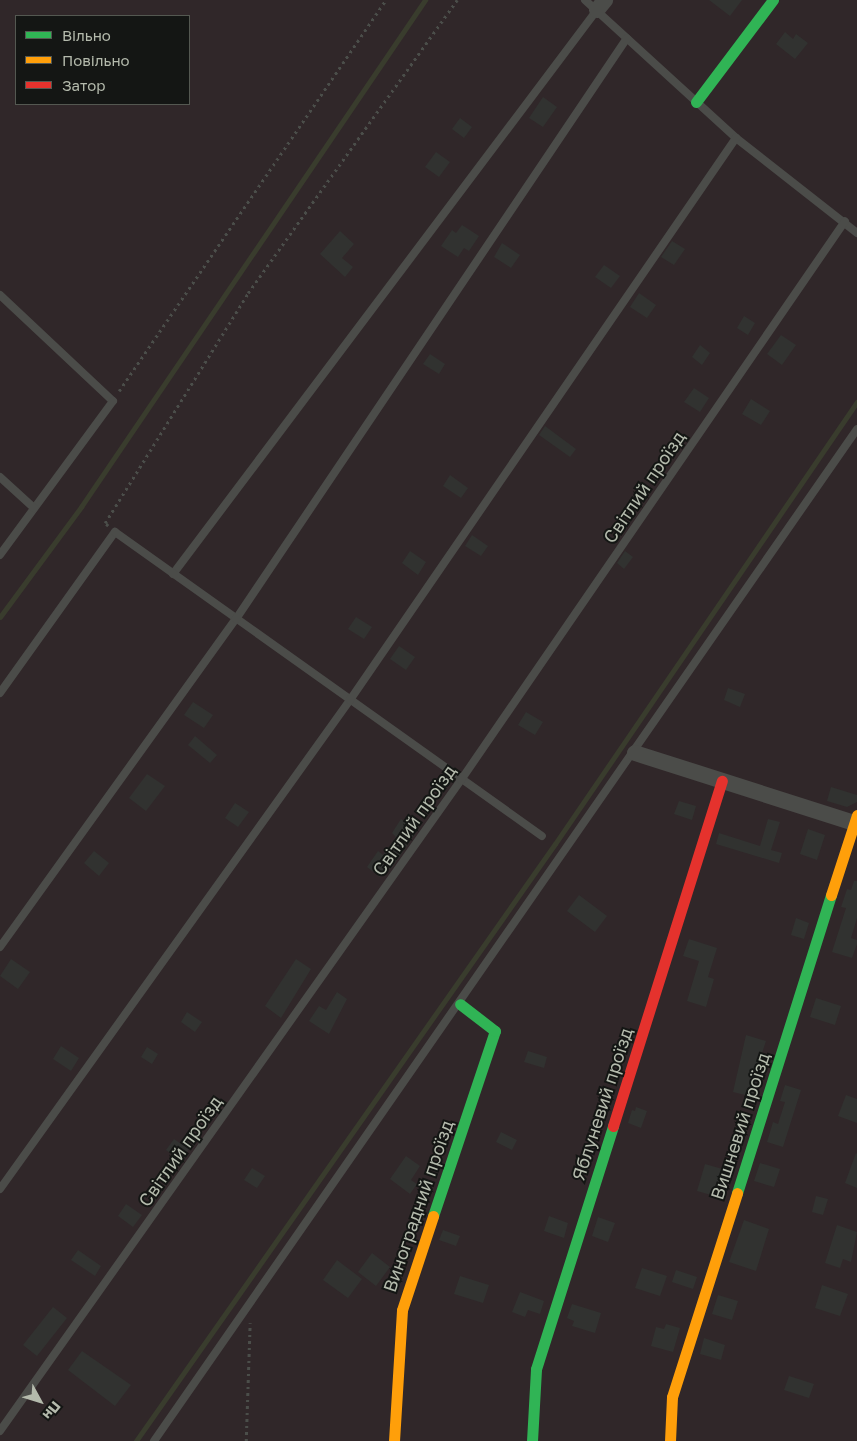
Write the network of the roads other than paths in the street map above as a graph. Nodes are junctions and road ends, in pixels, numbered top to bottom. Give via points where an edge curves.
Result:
1 (773, 0) edge
2 (596, 4) edge
3 (627, 38) junction
4 (696, 102) junction
5 (736, 138) junction
6 (845, 221) junction
7 (857, 233) edge
8 (0, 295) edge
9 (857, 429) edge
10 (0, 477) edge
11 (34, 508) junction
12 (0, 555) edge
13 (173, 574) junction
14 (236, 619) junction
15 (0, 693) edge
16 (350, 700) junction
17 (635, 753) junction
18 (461, 780) junction
19 (722, 781) junction
20 (856, 821) edge
21 (542, 836) dead end
22 (0, 947) edge
23 (460, 1004) junction
24 (0, 1189) edge
25 (0, 1431) edge
26 (154, 1441) edge
27 (394, 1441) edge
28 (532, 1441) edge
29 (670, 1441) edge

1 - 4 street
2 - 3 lane
2 - 13 lane
3 - 4 lane
3 - 14 lane
4 - 5 lane
5 - 6 lane
5 - 16 lane
6 - 7 lane
6 - 18 lane, Світлий проїзд
8 - 11 lane via 113,401
9 - 17 lane
10 - 11 lane
11 - 12 lane
13 - 14 lane
13 - 15 lane via 115,532
14 - 16 lane
14 - 22 lane
16 - 18 lane
16 - 24 lane
17 - 19 street
17 - 23 lane
18 - 21 lane
18 - 25 lane, Світлий проїзд
19 - 20 street
19 - 28 street, Яблуневий проїзд via 536,1369
20 - 29 street, Вишневий проїзд via 672,1397
23 - 26 lane
23 - 27 street, Виноградний проїзд via 496,1031 402,1310

